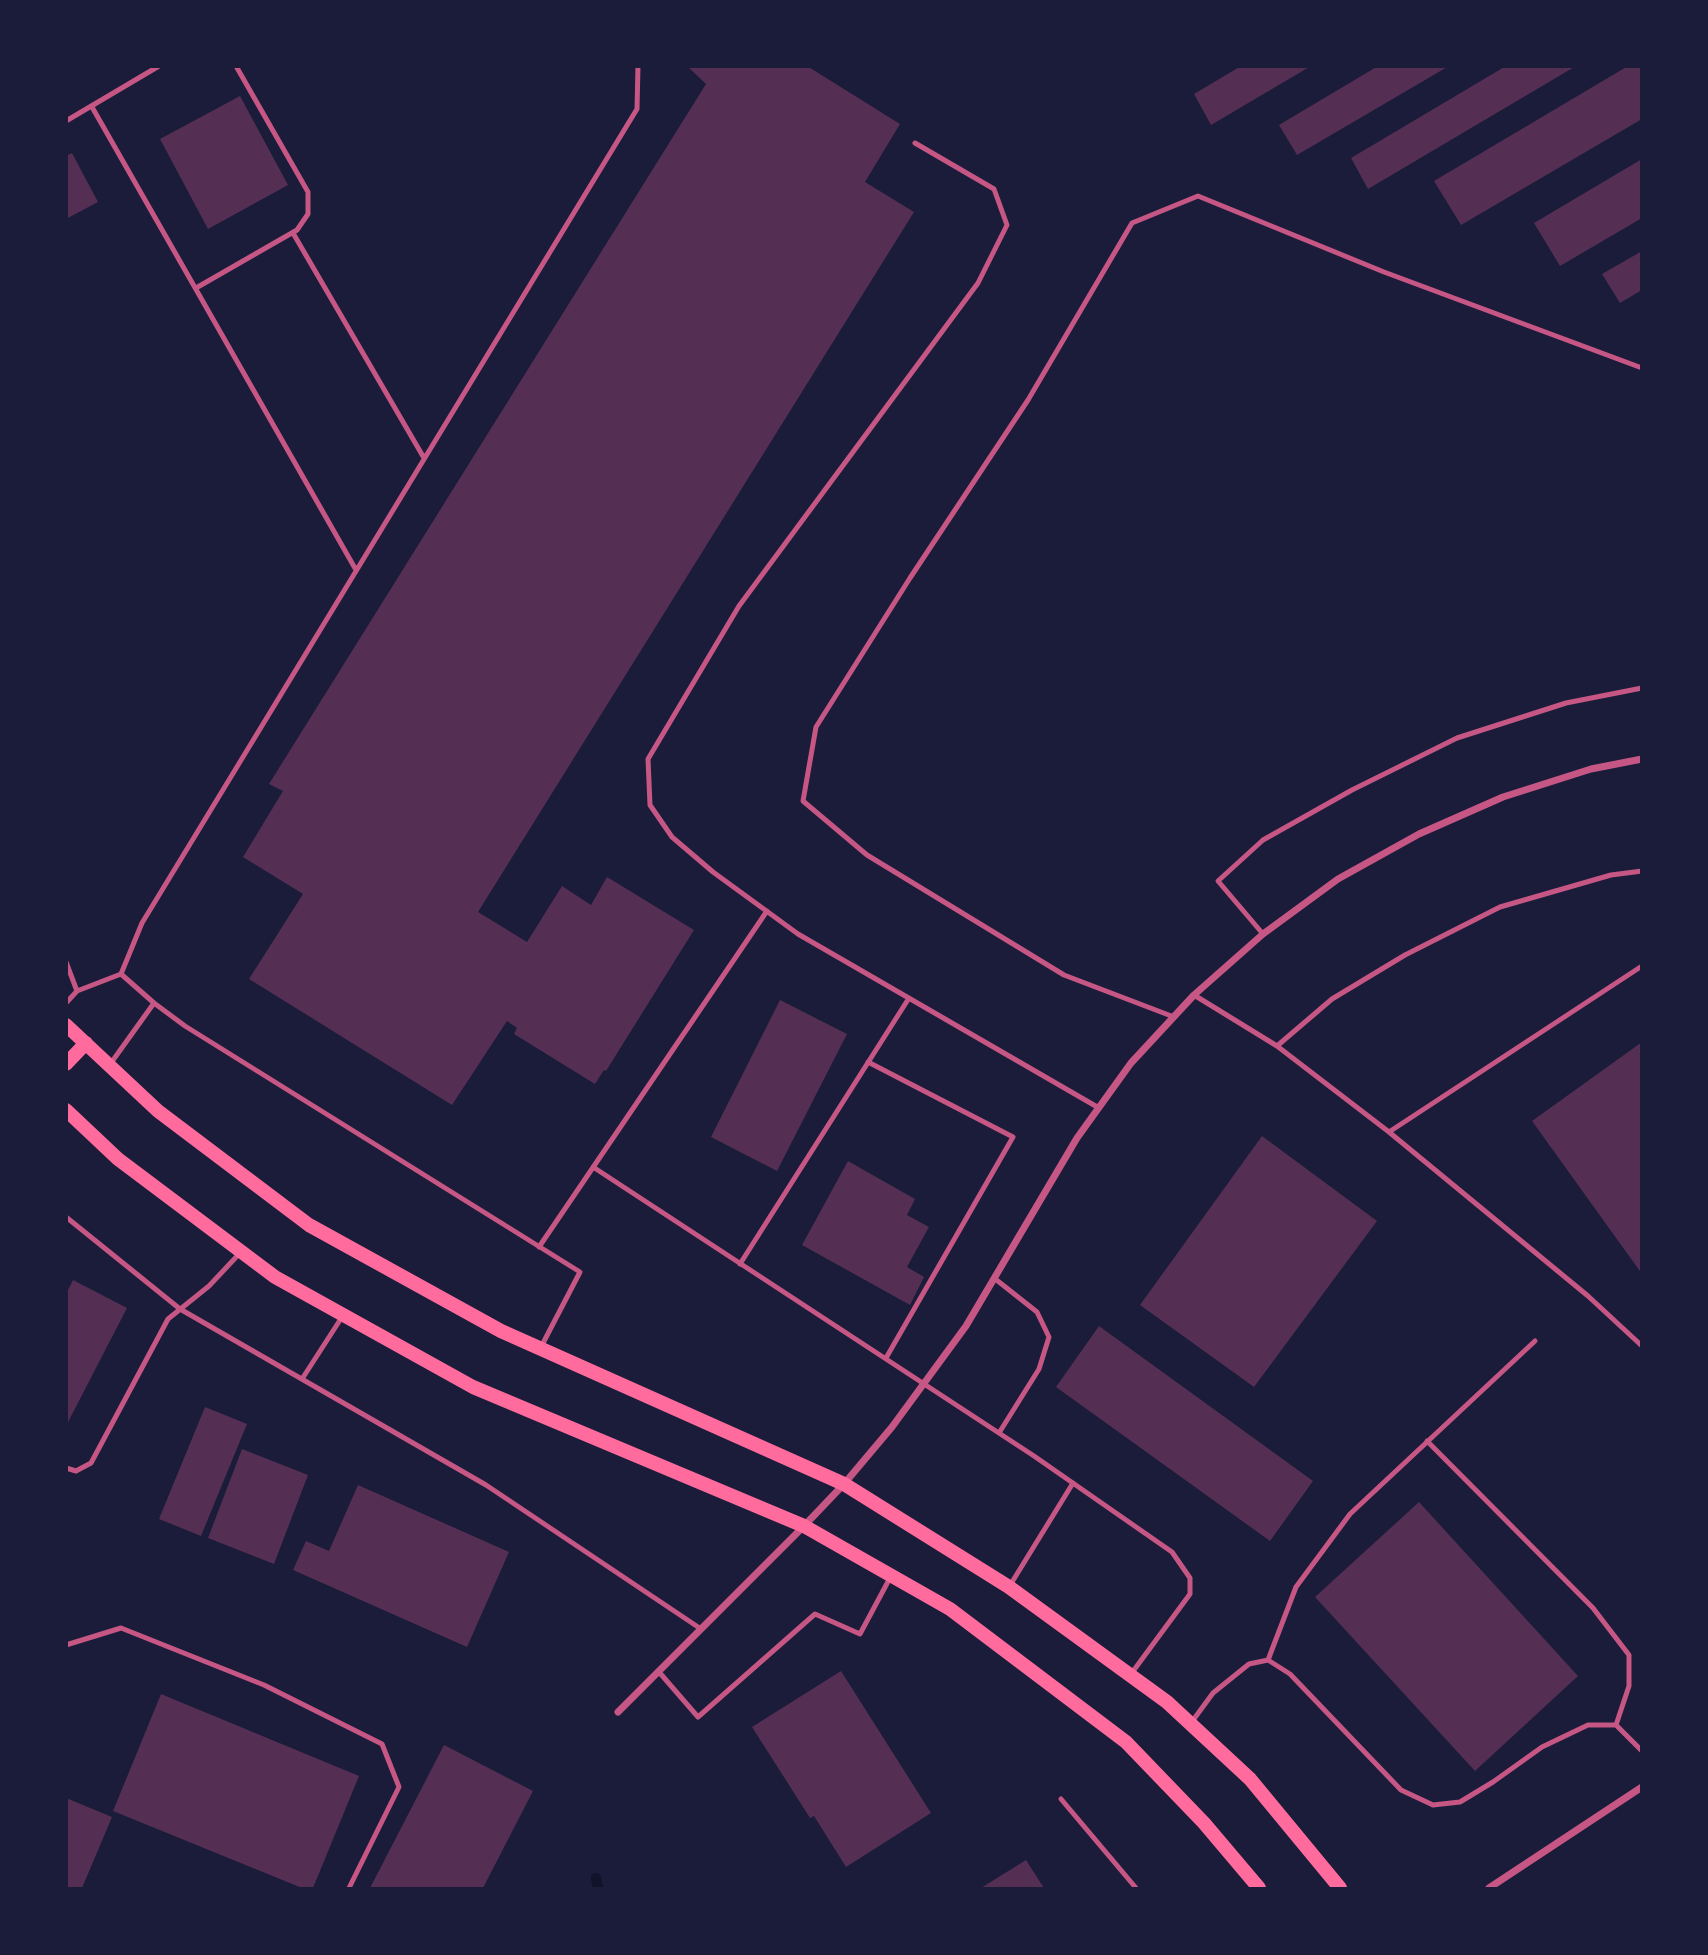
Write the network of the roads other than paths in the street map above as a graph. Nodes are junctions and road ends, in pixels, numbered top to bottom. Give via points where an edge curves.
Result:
1 (159, 66) edge
2 (236, 66) edge
3 (638, 66) edge
4 (93, 107) junction
5 (66, 121) edge
6 (915, 143) dead end
7 (293, 233) junction
8 (196, 288) junction
9 (1642, 368) edge
10 (425, 458) junction
11 (356, 570) junction
12 (1642, 688) edge
13 (1642, 759) edge
14 (1642, 871) edge
15 (767, 911) junction
16 (1263, 934) junction
17 (66, 962) edge
18 (1642, 966) edge
19 (121, 974) junction
20 (77, 991) junction
21 (1194, 995) junction
22 (909, 998) junction
23 (66, 1003) edge
24 (154, 1003) junction
25 (1174, 1017) junction
26 (66, 1025) edge
27 (86, 1043) junction
28 (1278, 1046) junction
29 (868, 1062) junction
30 (66, 1064) edge
31 (110, 1065) junction
32 (1099, 1108) junction
33 (68, 1115) edge
34 (1388, 1132) junction
35 (593, 1167) junction
36 (66, 1217) edge
37 (540, 1247) junction
38 (241, 1252) junction
39 (740, 1264) junction
40 (994, 1278) junction
41 (180, 1309) junction
42 (344, 1315) junction
43 (1535, 1341) dead end
44 (1642, 1346) edge
45 (540, 1349) junction
46 (886, 1359) junction
47 (302, 1379) junction
48 (923, 1384) junction
49 (999, 1433) junction
50 (1427, 1441) junction
51 (66, 1468) edge
52 (1073, 1483) junction
53 (844, 1484) junction
54 (804, 1526) junction
55 (891, 1576) junction
56 (1009, 1587) junction
57 (701, 1629) junction
58 (66, 1645) edge
59 (1268, 1660) junction
60 (659, 1672) junction
61 (1131, 1674) junction
62 (618, 1712) dead end
63 (1190, 1723) junction
64 (1616, 1725) junction
65 (1642, 1751) edge
66 (1642, 1787) edge
67 (1060, 1799) dead end
68 (349, 1888) edge
69 (1136, 1888) edge
70 (1259, 1888) edge
71 (1340, 1888) edge
72 (1489, 1888) edge

1 - 4 lane
2 - 7 lane via 308,191 308,214
3 - 10 lane via 637,109
4 - 5 lane
4 - 8 lane
6 - 15 lane via 994,189 1007,225 978,283 739,606 648,759 650,805 672,837
7 - 8 lane
7 - 10 lane
8 - 11 lane
9 - 25 lane via 1384,272 1198,196 1132,223 1028,400 816,727 803,801 867,855 1064,975
10 - 11 lane
11 - 19 lane via 142,923
12 - 16 lane via 1566,703 1457,738 1262,840 1218,881
13 - 16 street via 1591,769 1503,797 1419,834 1338,879
14 - 28 lane via 1611,875 1500,907 1405,955 1332,999
15 - 22 lane
15 - 35 lane
16 - 21 street
17 - 20 lane
18 - 34 lane
19 - 20 lane
19 - 24 lane
20 - 23 lane
21 - 25 street
21 - 28 lane
22 - 29 lane
22 - 32 lane
24 - 31 lane
24 - 37 lane
25 - 32 street via 1131,1063
26 - 27 main road
27 - 30 main road
27 - 31 main road
28 - 34 lane
29 - 39 lane
29 - 46 lane via 1013,1138
31 - 45 main road via 158,1111 309,1225
32 - 40 street
33 - 38 main road
34 - 44 lane
35 - 37 lane
35 - 39 lane
36 - 41 lane
37 - 45 lane via 580,1272
38 - 41 lane
38 - 42 main road via 275,1278
39 - 46 lane
40 - 48 street
40 - 49 lane via 1037,1312 1049,1337 1039,1368
41 - 47 lane
41 - 51 lane via 168,1319 91,1463 76,1471
42 - 47 lane
42 - 54 main road via 473,1387
43 - 50 lane
45 - 53 main road
46 - 48 lane
47 - 57 lane via 486,1485
48 - 49 lane
48 - 53 street
49 - 52 lane
50 - 59 lane via 1350,1514 1296,1587
50 - 64 lane via 1592,1608 1629,1655 1629,1686
52 - 56 lane
52 - 61 lane via 1171,1552 1190,1578 1191,1594
53 - 54 street
53 - 56 main road
54 - 55 main road
54 - 57 street
55 - 60 lane via 860,1634 815,1614 698,1717
55 - 70 main road via 950,1609 1126,1742 1205,1822
56 - 61 main road
57 - 60 street
58 - 68 lane via 121,1628 264,1685 382,1744 399,1787
59 - 63 lane via 1249,1664 1213,1693
59 - 64 lane via 1290,1674 1401,1790 1433,1805 1460,1802 1542,1747 1588,1725
60 - 62 street
61 - 63 main road
63 - 71 main road via 1250,1779
64 - 65 lane
66 - 72 street
67 - 69 lane

